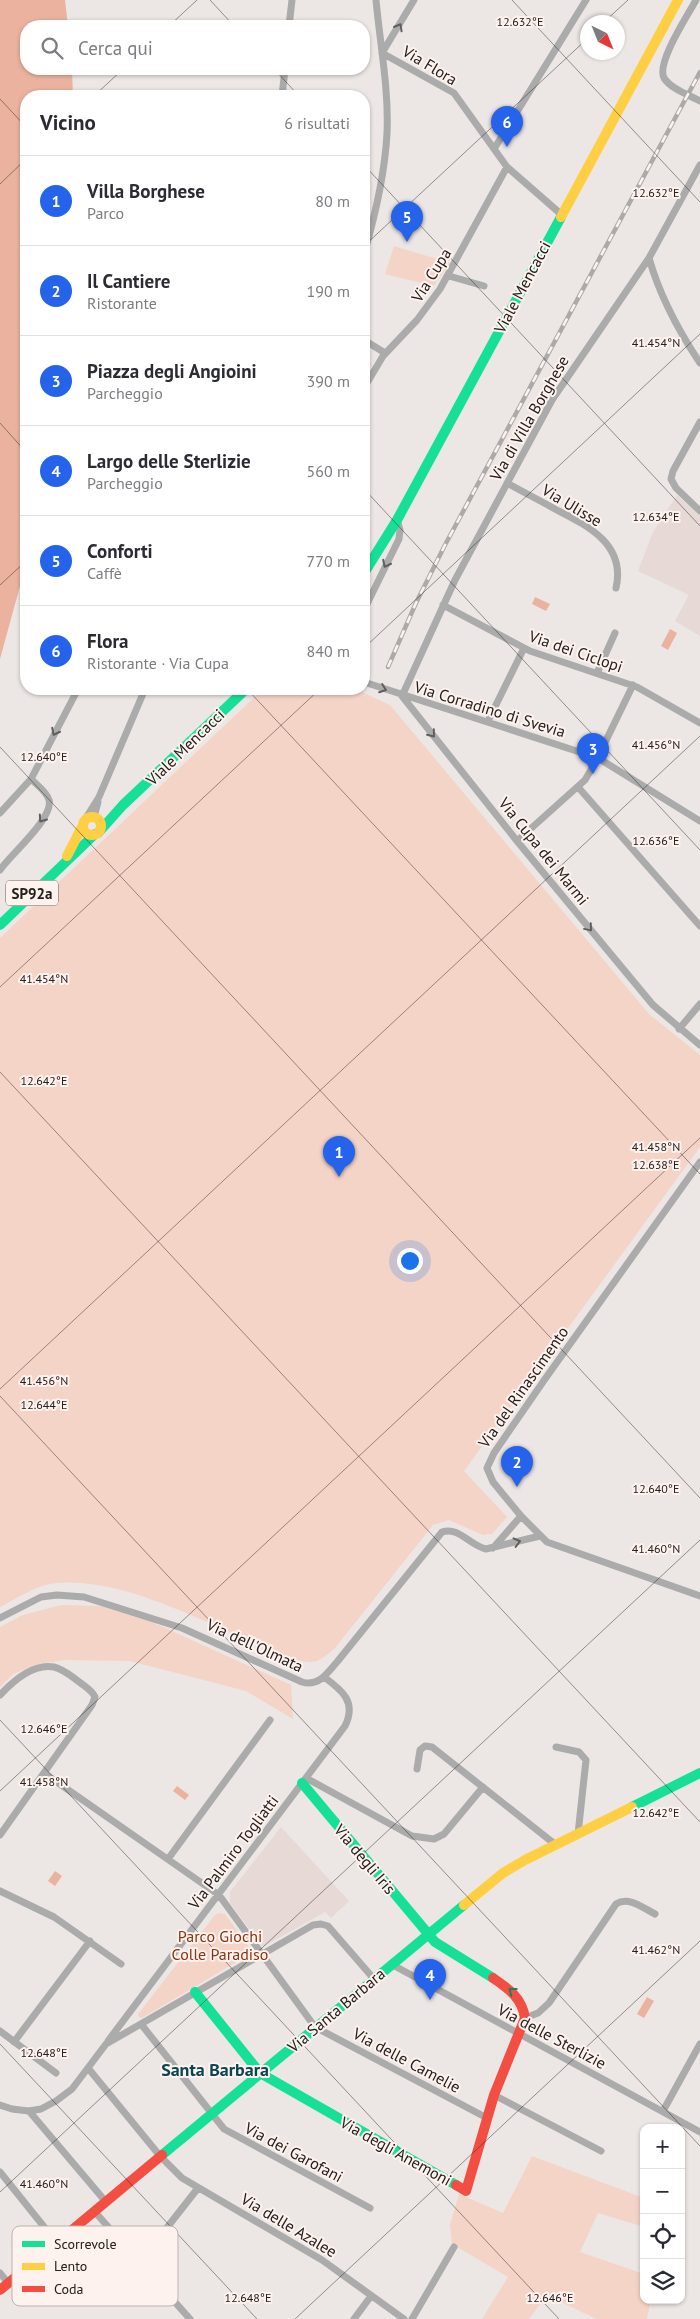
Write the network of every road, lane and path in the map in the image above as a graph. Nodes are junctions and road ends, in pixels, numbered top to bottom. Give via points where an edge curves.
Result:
1 (292, 0) edge
2 (376, 0) edge
3 (414, 0) edge
4 (586, 0) edge
5 (696, 0) edge
6 (675, 1) edge
7 (290, 20) edge
8 (382, 52) junction
9 (284, 75) edge
10 (283, 90) edge
11 (700, 100) edge
12 (494, 149) junction
13 (700, 165) edge
14 (507, 167) junction
15 (562, 215) junction
16 (370, 231) edge
17 (649, 258) junction
18 (448, 276) junction
19 (484, 286) dead end
20 (370, 343) edge
21 (386, 352) junction
22 (700, 364) edge
23 (370, 378) edge
24 (700, 422) edge
25 (507, 483) junction
26 (700, 511) edge
27 (397, 520) junction
28 (370, 563) edge
29 (616, 588) dead end
30 (370, 598) edge
31 (443, 604) junction
32 (615, 633) dead end
33 (524, 648) junction
34 (597, 673) junction
35 (370, 684) edge
36 (633, 685) junction
37 (75, 695) edge
38 (142, 695) edge
39 (240, 695) edge
40 (402, 696) junction
41 (488, 722) junction
42 (700, 723) edge
43 (598, 758) junction
44 (32, 779) junction
45 (578, 787) junction
46 (123, 805) junction
47 (0, 813) edge
48 (90, 820) junction
49 (700, 821) edge
50 (97, 833) junction
51 (517, 841) junction
52 (64, 862) junction
53 (0, 870) edge
54 (0, 925) edge
55 (700, 926) edge
56 (700, 1004) edge
57 (679, 1029) junction
58 (700, 1046) edge
59 (700, 1162) edge
60 (521, 1516) junction
61 (540, 1536) junction
62 (493, 1548) junction
63 (700, 1596) edge
64 (0, 1618) edge
65 (324, 1677) junction
66 (0, 1695) edge
67 (270, 1720) dead end
68 (556, 1747) dead end
69 (417, 1769) dead end
70 (44, 1773) junction
71 (700, 1773) edge
72 (304, 1781) junction
73 (483, 1787) junction
74 (578, 1834) junction
75 (0, 1835) edge
76 (556, 1845) junction
77 (168, 1859) junction
78 (0, 1891) edge
79 (219, 1895) junction
80 (655, 1914) dead end
81 (428, 1934) junction
82 (90, 1941) junction
83 (262, 1954) junction
84 (121, 1964) dead end
85 (392, 1964) junction
86 (374, 1979) junction
87 (196, 1992) junction
88 (525, 2018) junction
89 (141, 2024) junction
90 (315, 2027) junction
91 (0, 2031) edge
92 (518, 2033) junction
93 (14, 2042) junction
94 (106, 2044) junction
95 (700, 2044) edge
96 (88, 2068) junction
97 (56, 2073) dead end
98 (260, 2073) junction
99 (494, 2095) junction
100 (0, 2105) edge
101 (30, 2111) junction
102 (663, 2111) junction
103 (210, 2114) junction
104 (487, 2118) junction
105 (700, 2132) edge
106 (601, 2151) dead end
107 (160, 2156) junction
108 (0, 2172) edge
109 (198, 2188) junction
110 (106, 2202) junction
111 (370, 2208) dead end
112 (95, 2212) junction
113 (43, 2226) edge
114 (78, 2226) edge
115 (108, 2226) edge
116 (168, 2226) edge
117 (454, 2247) dead end
118 (0, 2273) edge
119 (4, 2286) edge
120 (371, 2296) junction
121 (178, 2305) edge
122 (190, 2319) edge
123 (354, 2319) edge
124 (404, 2319) edge
125 (412, 2319) edge

1 - 7 street
2 - 8 street
8 -> 3 street
4 - 12 street
5 - 11 street via 662,64 663,76 670,84
6 - 15 street, Viale Mencacci
8 - 12 street, Via Flora via 454,93
8 - 16 street via 387,133
9 - 10 street
12 - 14 street, Via Flora
13 - 17 street, Via di Villa Borghese
14 - 15 street, Via Flora
14 - 18 street, Via Cupa
15 - 27 street, Viale Mencacci
17 - 22 street via 667,308
17 - 25 street, Via di Villa Borghese via 566,378
18 - 19 street
18 - 21 street, Via Cupa via 417,320
20 - 21 street
21 - 23 street, Via Cupa
24 - 26 street via 673,471 672,481
25 - 29 street, Via Ulisse via 598,534 615,559 618,569
25 - 31 street, Via di Villa Borghese
27 - 28 street, Viale Mencacci
27 -> 30 street via 400,537
31 - 33 street, Via dei Ciclopi
31 - 40 street, Via di Villa Borghese
32 - 34 street
33 - 34 street, Via dei Ciclopi
33 - 41 street
34 - 36 street, Via dei Ciclopi
35 -> 40 street
36 - 42 street, Via dei Ciclopi
36 - 43 street
37 -> 44 street
38 - 48 street
39 - 46 street, Viale Mencacci
40 - 41 street, Via Corradino di Svevia
40 -> 51 street, Via Cupa dei Marmi
41 - 43 street, Via Corradino di Svevia
43 - 45 street
43 - 49 street, Via Corradino di Svevia
44 - 47 street
44 -> 53 street via 47,796 49,808
45 - 51 street
45 - 55 street
46 - 48 street, Viale Mencacci
46 - 50 street, Viale Mencacci
48 - 50 street via 101,826
48 - 50 street via 85,832
48 - 52 street, SP92a
50 - 52 street, SP92a
51 -> 57 street, Via Cupa dei Marmi via 653,1005
52 - 54 street, SP92a
56 - 57 street
57 - 58 street, Via Cupa dei Marmi
59 - 60 street, Via del Rinascimento via 489,1460 487,1468 491,1478
60 - 61 street, Via del Rinascimento
60 - 62 street
62 -> 61 street
61 - 63 street, Via del Rinascimento via 560,1548
62 - 65 street, Via dell'Olmata via 482,1548 450,1531 440,1534
64 - 65 street, Via dell'Olmata via 41,1598 84,1597 194,1632 305,1684 316,1683
65 - 72 street, Via Palmiro Togliatti via 346,1696 350,1716
66 - 70 street via 20,1678 48,1667 62,1670 94,1695 92,1706
67 - 77 street
68 - 74 street via 577,1751 586,1760
69 - 73 street via 420,1750 429,1747
70 - 75 street
70 - 77 street
71 - 74 street, Via Santa Barbara
72 - 73 street via 424,1839 435,1839 444,1834
72 - 79 street, Via Palmiro Togliatti
72 - 81 street, Via degli Iris
73 - 76 street
74 - 76 street, Via Santa Barbara
76 - 81 street, Via Santa Barbara via 503,1873
77 - 79 street
78 - 82 street via 46,1912
79 - 83 street
79 - 94 street, Via Palmiro Togliatti
80 - 88 street via 628,1901 616,1904 549,2003 538,2013
81 - 85 street, Via Santa Barbara
88 -> 81 street, Via degli Iris via 524,2004 514,1992 449,1954
82 - 84 street
82 - 93 street
83 - 86 street via 310,1926 321,1924 331,1929
83 - 87 street
83 - 90 street
85 - 86 street, Via Santa Barbara
85 - 92 street, Via delle Sterlizie
86 - 90 street, Via Santa Barbara
87 - 89 street
87 - 98 street
88 - 92 street, Via degli Anemoni
89 - 94 street
89 - 103 street, Via dei Garofani
90 - 98 street, Via Santa Barbara
90 - 104 street, Via delle Camelie
91 - 93 street
92 - 99 street, Via degli Anemoni
92 - 102 street, Via delle Sterlizie
93 - 97 street
94 - 96 street, Via Palmiro Togliatti
95 - 102 street
96 - 101 street, Via Palmiro Togliatti via 66,2095
96 - 107 street, Via delle Azalee
98 - 103 street, Via Santa Barbara
98 - 104 street, Via degli Anemoni via 466,2191
99 - 104 street, Via degli Anemoni
99 - 106 street
100 - 101 street
101 - 110 street
102 - 105 street, Via delle Sterlizie
103 - 107 street, Via Santa Barbara
103 - 111 street, Via dei Garofani via 232,2134
107 - 109 street, Via delle Azalee via 182,2178
107 - 110 street, Via Santa Barbara
108 - 113 street
109 - 116 street
109 - 120 street, Via delle Azalee via 334,2267
110 - 112 street, Via Santa Barbara
112 - 114 street, Via Santa Barbara
112 - 115 street
117 - 125 street
118 - 119 street
120 - 123 street
120 - 124 street, Via delle Azalee
121 - 122 street

